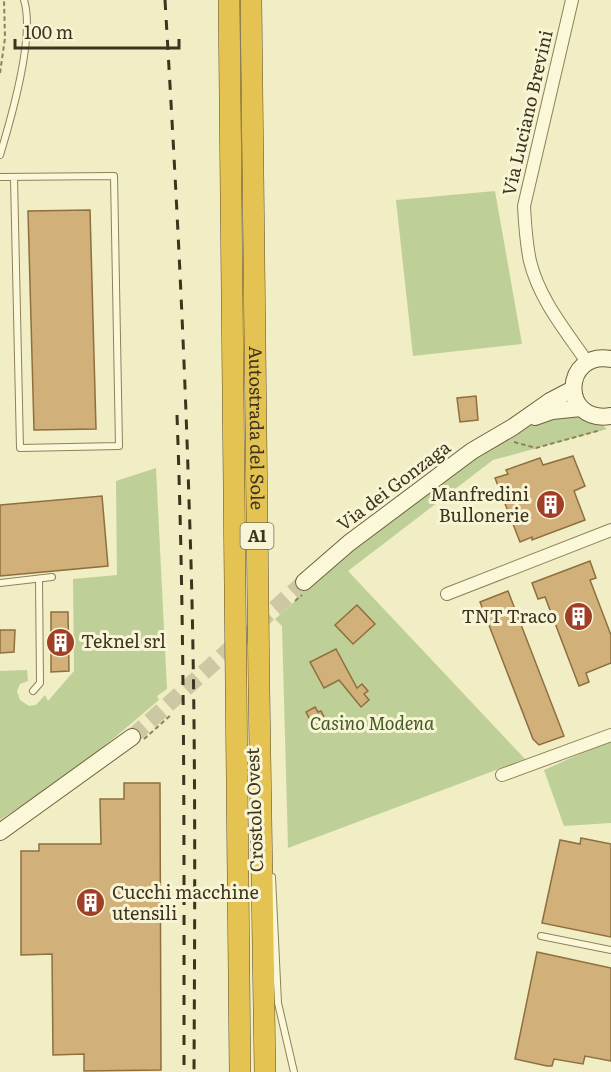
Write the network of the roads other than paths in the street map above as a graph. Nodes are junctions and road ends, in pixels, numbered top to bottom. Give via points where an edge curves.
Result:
1 (24, 0) edge
2 (229, 0) edge
3 (251, 0) edge
4 (572, 0) edge
5 (0, 155) edge
6 (0, 177) edge
7 (14, 178) junction
8 (603, 357) edge
9 (573, 389) junction
10 (581, 408) junction
11 (611, 416) edge
12 (511, 434) junction
13 (611, 530) edge
14 (52, 578) dead end
15 (39, 579) junction
16 (0, 583) edge
17 (304, 588) tunnel mouth
18 (447, 594) dead end
19 (259, 689) junction
20 (33, 691) dead end
21 (611, 735) edge
22 (132, 737) tunnel mouth
23 (268, 759) dead end
24 (502, 775) dead end
25 (0, 832) edge
26 (272, 865) dead end
27 (541, 936) dead end
28 (611, 950) edge
29 (240, 1072) edge
30 (265, 1072) edge
31 (294, 1072) edge

1 - 5 lane via 26,37 16,97
2 - 29 highway, Autostrada del Sole / A1
3 - 19 highway, Autostrada del Sole / A1
4 - 8 street, Via Luciano Brevini via 524,206 525,235 537,282 551,309
6 - 7 lane
7 - 7 lane via 114,176 119,446 20,448
8 - 9 main road via 574,379
9 - 10 main road
9 - 12 main road, Via dei Gonzaga via 550,401
10 - 11 main road, Via dei Gonzaga via 590,415
10 - 12 main road, Via dei Gonzaga via 552,411
12 - 17 main road, Via dei Gonzaga via 472,451 349,543
13 - 18 street
14 - 15 lane
15 - 16 lane
15 - 20 lane via 40,683
19 - 23 lane, Crostolo Ovest via 266,712
19 - 30 highway, Autostrada del Sole / A1
21 - 24 street
22 - 25 main road
26 - 31 lane, Crostolo Ovest via 278,1003
27 - 28 lane

